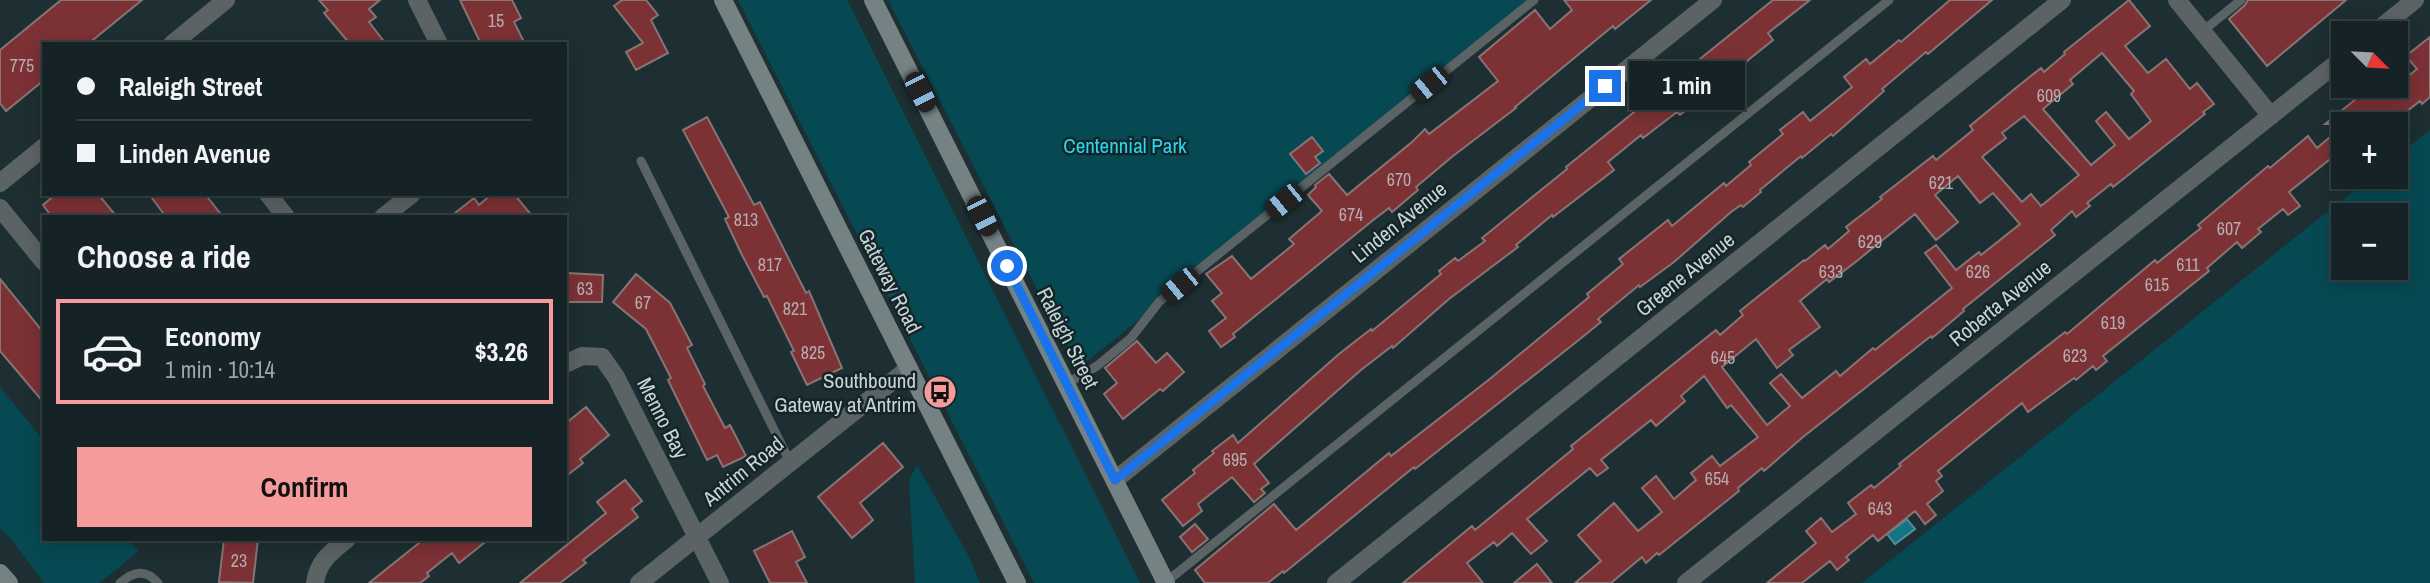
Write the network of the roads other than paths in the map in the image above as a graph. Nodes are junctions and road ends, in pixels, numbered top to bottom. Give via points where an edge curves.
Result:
1 (226, 0) edge
2 (417, 0) edge
3 (723, 0) edge
4 (873, 0) edge
5 (1534, 0) edge
6 (1713, 0) edge
7 (1889, 0) edge
8 (2062, 0) edge
9 (2177, 0) edge
10 (2241, 0) edge
11 (2415, 0) edge
12 (2389, 21) edge
13 (2204, 30) junction
14 (174, 42) edge
15 (438, 42) edge
16 (2331, 68) edge
17 (2271, 116) junction
18 (42, 149) edge
19 (641, 161) dead end
20 (0, 183) edge
21 (270, 196) edge
22 (409, 196) edge
23 (0, 208) edge
24 (284, 215) edge
25 (386, 215) edge
26 (42, 260) edge
27 (567, 363) edge
28 (909, 369) junction
29 (1066, 384) junction
30 (790, 462) junction
31 (1115, 480) junction
32 (697, 537) junction
33 (345, 541) edge
34 (0, 573) edge
35 (1166, 582) edge
36 (9, 583) edge
37 (120, 583) edge
38 (158, 583) edge
39 (315, 583) edge
40 (639, 583) edge
41 (720, 583) edge
42 (1017, 583) edge
43 (1336, 583) edge
44 (1686, 583) edge

1 - 14 street
2 - 15 street
3 - 28 street, Gateway Road
4 - 29 street, Raleigh Street
5 - 29 lane via 1159,302 1131,338 1097,366
6 - 31 street, Linden Avenue
7 - 35 lane
8 - 43 street, Greene Avenue
9 - 13 street
10 - 13 lane
11 - 12 street
13 - 17 street
16 - 17 street, Roberta Avenue
17 - 44 street, Roberta Avenue
18 - 20 street
19 - 30 lane
21 - 24 street
22 - 25 street
23 - 26 street
27 - 32 street, Menno Bay via 582,356 602,356
28 - 30 street, Antrim Road
28 - 42 street, Gateway Road
29 - 31 street, Raleigh Street
30 - 32 street, Antrim Road
31 - 35 street, Raleigh Street
32 - 40 street, Antrim Road
32 - 41 street
33 - 39 street via 318,567
34 - 36 street
37 - 38 lane via 141,572

